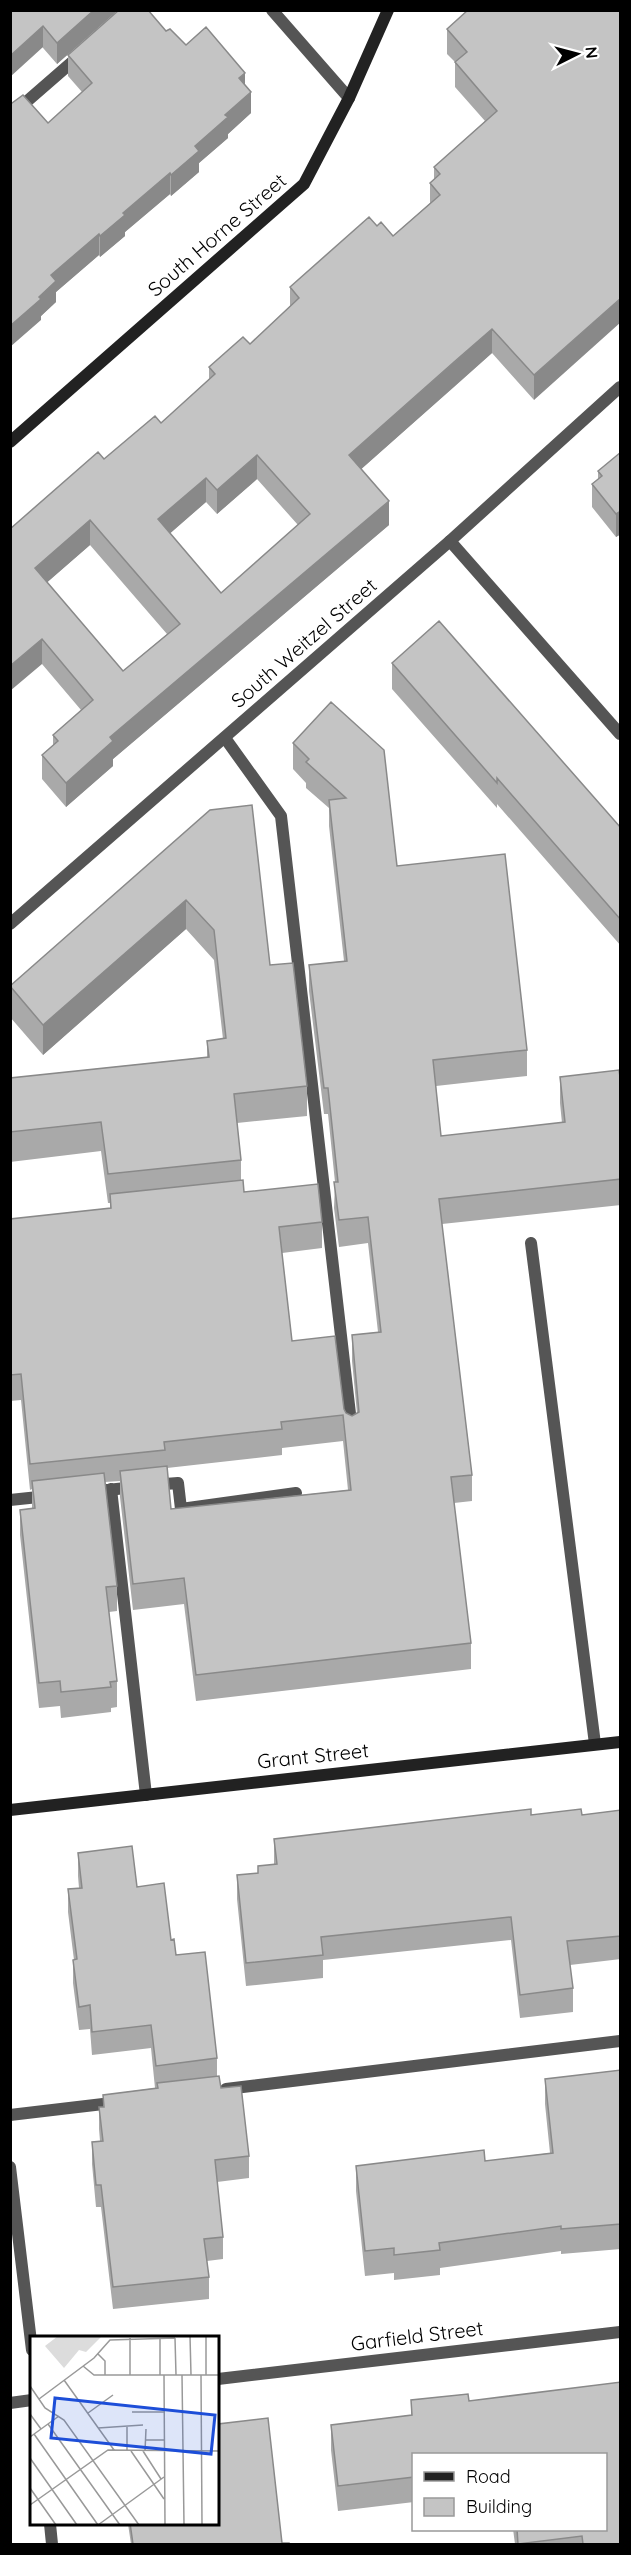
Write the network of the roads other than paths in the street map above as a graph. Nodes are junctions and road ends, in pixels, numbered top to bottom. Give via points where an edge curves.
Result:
1 (272, 10) edge
2 (388, 10) edge
3 (88, 48) edge
4 (349, 98) junction
5 (10, 116) edge
6 (621, 387) edge
7 (10, 442) edge
8 (450, 541) junction
9 (621, 734) edge
10 (225, 738) junction
11 (10, 924) edge
12 (531, 1244) dead end
13 (352, 1434) edge
14 (111, 1490) junction
15 (296, 1493) edge
16 (10, 1500) edge
17 (621, 1742) edge
18 (595, 1744) junction
19 (146, 1795) junction
20 (10, 1810) edge
21 (621, 2041) edge
22 (210, 2091) edge
23 (128, 2101) edge
24 (10, 2115) edge
25 (10, 2167) edge
26 (621, 2332) edge
27 (30, 2336) edge
28 (219, 2379) edge
29 (30, 2400) edge
30 (10, 2403) edge
31 (50, 2525) edge
32 (52, 2544) edge

1 - 4 street
2 - 4 main road, South Horne Street
3 - 5 street
4 - 7 main road, South Horne Street via 304,184
6 - 8 street, South Weitzel Street
8 - 9 street
8 - 10 street, South Weitzel Street
10 - 11 street, South Weitzel Street
10 - 13 street via 281,816
12 - 18 street
14 - 15 street via 178,1483 181,1509
14 - 16 street
14 - 19 street
17 - 18 main road, Grant Street
18 - 19 main road, Grant Street
19 - 20 main road, Grant Street
21 - 22 street
23 - 24 street
25 - 27 street
26 - 28 street, Garfield Street
29 - 30 street
31 - 32 street

